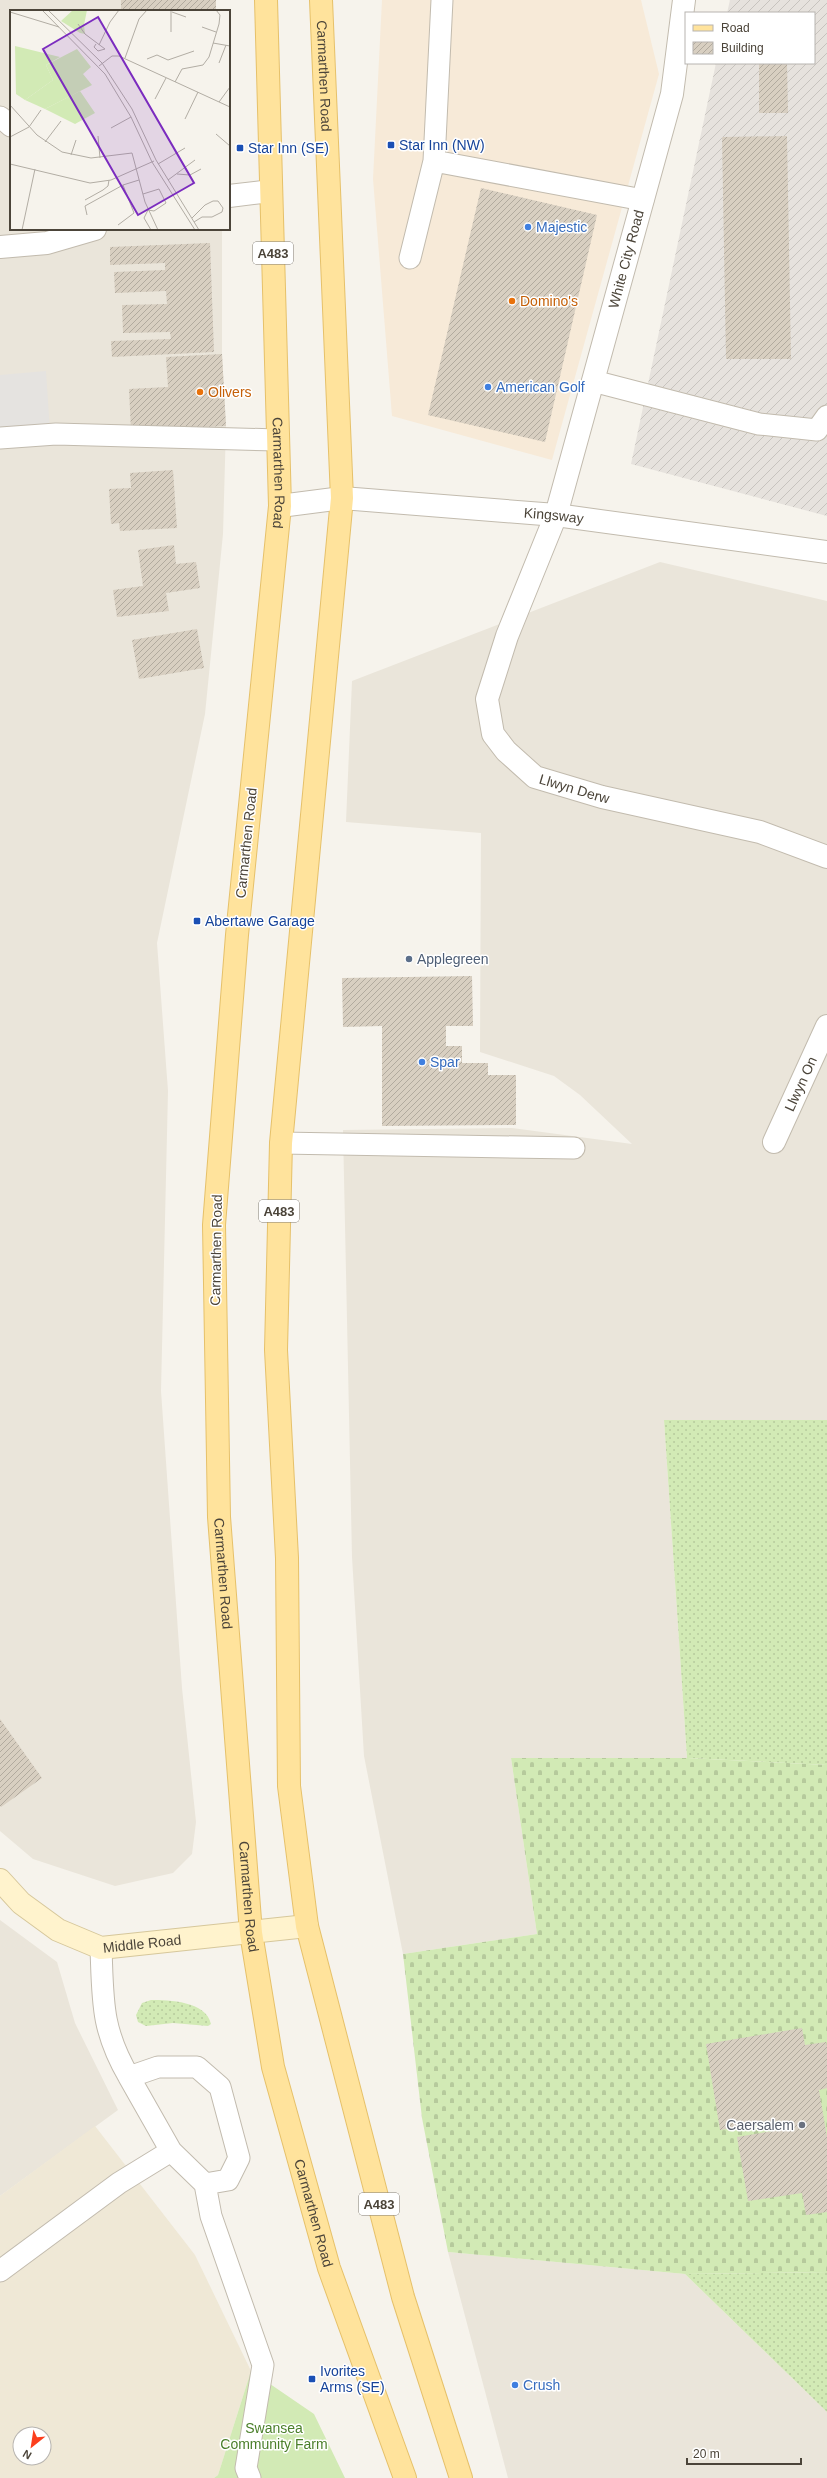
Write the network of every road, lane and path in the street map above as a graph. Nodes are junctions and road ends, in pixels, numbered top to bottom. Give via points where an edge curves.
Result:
1 (266, 0) edge
2 (321, 0) edge
3 (442, 0) edge
4 (684, 0) edge
5 (0, 117) edge
6 (10, 125) edge
7 (434, 161) junction
8 (271, 191) junction
9 (230, 196) edge
10 (643, 200) junction
11 (92, 230) edge
12 (0, 247) edge
13 (410, 258) dead end
14 (593, 382) junction
15 (824, 426) edge
16 (0, 438) edge
17 (277, 440) junction
18 (342, 498) junction
19 (280, 506) junction
20 (556, 515) junction
21 (827, 552) edge
22 (827, 857) edge
23 (827, 1026) edge
24 (774, 1142) dead end
25 (281, 1143) junction
26 (574, 1148) dead end
27 (0, 1880) edge
28 (307, 1926) junction
29 (251, 1933) junction
30 (101, 1948) junction
31 (129, 2077) junction
32 (171, 2151) junction
33 (205, 2184) junction
34 (0, 2271) edge
35 (250, 2478) edge
36 (405, 2478) edge
37 (461, 2478) edge

1 - 8 main road, Carmarthen Road / A483
2 - 18 main road, Carmarthen Road / A483
3 - 7 lane
4 - 10 street, White City Road via 672,94
5 - 6 lane
7 - 10 lane
7 - 13 lane
8 - 9 street
8 - 17 main road, Carmarthen Road / A483
10 - 14 street, White City Road
11 - 12 street via 47,243
14 - 15 lane via 759,424
14 - 20 street, White City Road
16 - 17 lane via 56,434
17 - 19 main road, Carmarthen Road / A483
18 - 19 street, Kingsway
18 - 20 street, Kingsway
18 - 25 main road, Carmarthen Road / A483
19 - 29 main road, Carmarthen Road / A483 via 237,935 214,1225 219,1517
20 - 21 street, Kingsway
20 - 22 street, Llwyn Derw via 507,636 487,698 494,734 506,751 535,777 602,797 760,832
23 - 24 street, Llwyn On
25 - 26 lane
25 - 28 main road, Carmarthen Road / A483 via 276,1350 287,1558 289,1786
27 - 30 street, Middle Road via 21,1903 58,1930
28 - 29 street, Middle Road
28 - 37 main road, Carmarthen Road / A483 via 403,2298
29 - 30 street, Middle Road
29 - 36 main road, Carmarthen Road / A483 via 273,2067 329,2268
30 - 31 lane via 104,2015 114,2052
31 - 32 lane
31 - 33 lane via 158,2067 198,2067 220,2087 239,2158 228,2180
32 - 33 lane
32 - 34 lane via 119,2183
33 - 35 lane via 211,2216 263,2365 246,2468

